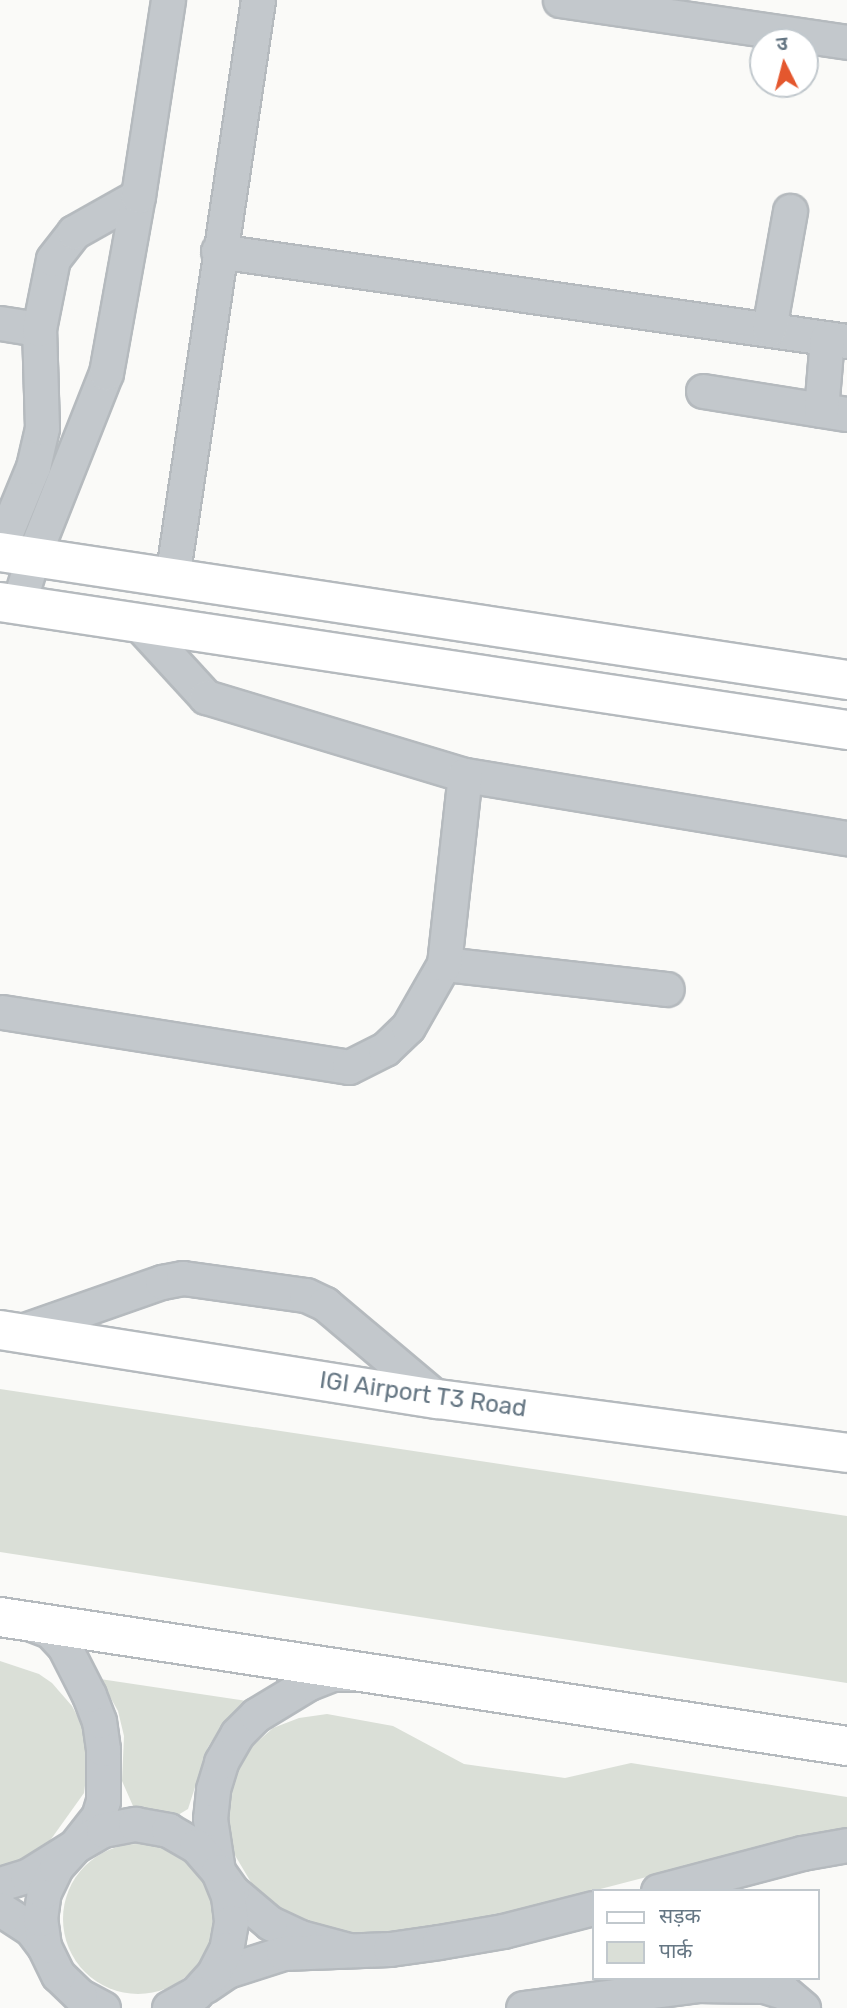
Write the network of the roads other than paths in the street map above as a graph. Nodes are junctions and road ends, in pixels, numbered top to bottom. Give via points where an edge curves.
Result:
1 (168, 0) edge
2 (258, 0) edge
3 (560, 0) edge
4 (847, 42) edge
5 (138, 195) junction
6 (790, 211) dead end
7 (218, 251) junction
8 (0, 323) edge
9 (39, 329) junction
10 (769, 330) junction
11 (837, 339) edge
12 (703, 391) dead end
13 (834, 412) edge
14 (11, 552) edge
15 (172, 578) junction
16 (9, 604) edge
17 (139, 624) junction
18 (847, 680) edge
19 (847, 730) edge
20 (465, 775) junction
21 (847, 838) edge
22 (444, 964) junction
23 (667, 989) dead end
24 (2, 1012) dead end
25 (8, 1332) edge
26 (438, 1398) junction
27 (847, 1453) edge
28 (12, 1619) edge
29 (365, 1673) junction
30 (847, 1746) edge
31 (847, 1845) edge
32 (75, 1846) junction
33 (218, 1871) junction
34 (0, 1884) edge
35 (666, 1889) edge
36 (592, 1908) edge
37 (0, 1909) edge
38 (44, 1946) junction
39 (348, 1950) junction
40 (182, 2000) edge
41 (103, 2008) edge
42 (523, 2008) edge
43 (803, 2008) edge

1 - 5 lane
2 - 7 lane
3 - 4 lane
5 - 9 lane via 74,232 53,259
5 - 14 lane via 106,373
6 - 10 lane
7 - 10 lane
7 - 15 lane
8 - 9 lane
9 - 14 lane via 42,428
10 - 11 lane
11 - 13 lane
12 - 13 lane
14 - 15 main road
14 - 16 lane
15 - 18 main road
16 - 17 main road
17 - 19 main road
17 - 20 lane via 206,697
20 - 21 lane
20 - 22 lane
22 - 23 lane
22 - 24 lane via 408,1027 385,1049 349,1067
25 - 26 main road, IGI Airport T3 Road
25 - 26 lane via 183,1278 306,1295 325,1304
26 - 27 main road, IGI Airport T3 Road
28 - 29 main road
28 - 32 lane via 50,1631 64,1646 99,1721 103,1801 98,1818
29 - 30 main road
29 - 33 lane via 333,1674 309,1683 256,1715 237,1734 221,1762 214,1789 210,1819
31 - 35 lane
32 - 33 lane via 103,1830 135,1824 168,1830 196,1846
32 - 34 lane via 27,1876
32 - 38 lane via 56,1867 44,1892 40,1919
33 - 39 lane via 232,1891 270,1923 299,1937
33 - 40 lane via 228,1896 226,1949 214,1973
36 - 39 lane via 452,1940
37 - 38 lane via 31,1929
38 - 41 lane via 58,1975 80,1996
39 - 40 lane via 264,1958 227,1971
42 - 43 lane via 696,1985 764,1986 784,1992

